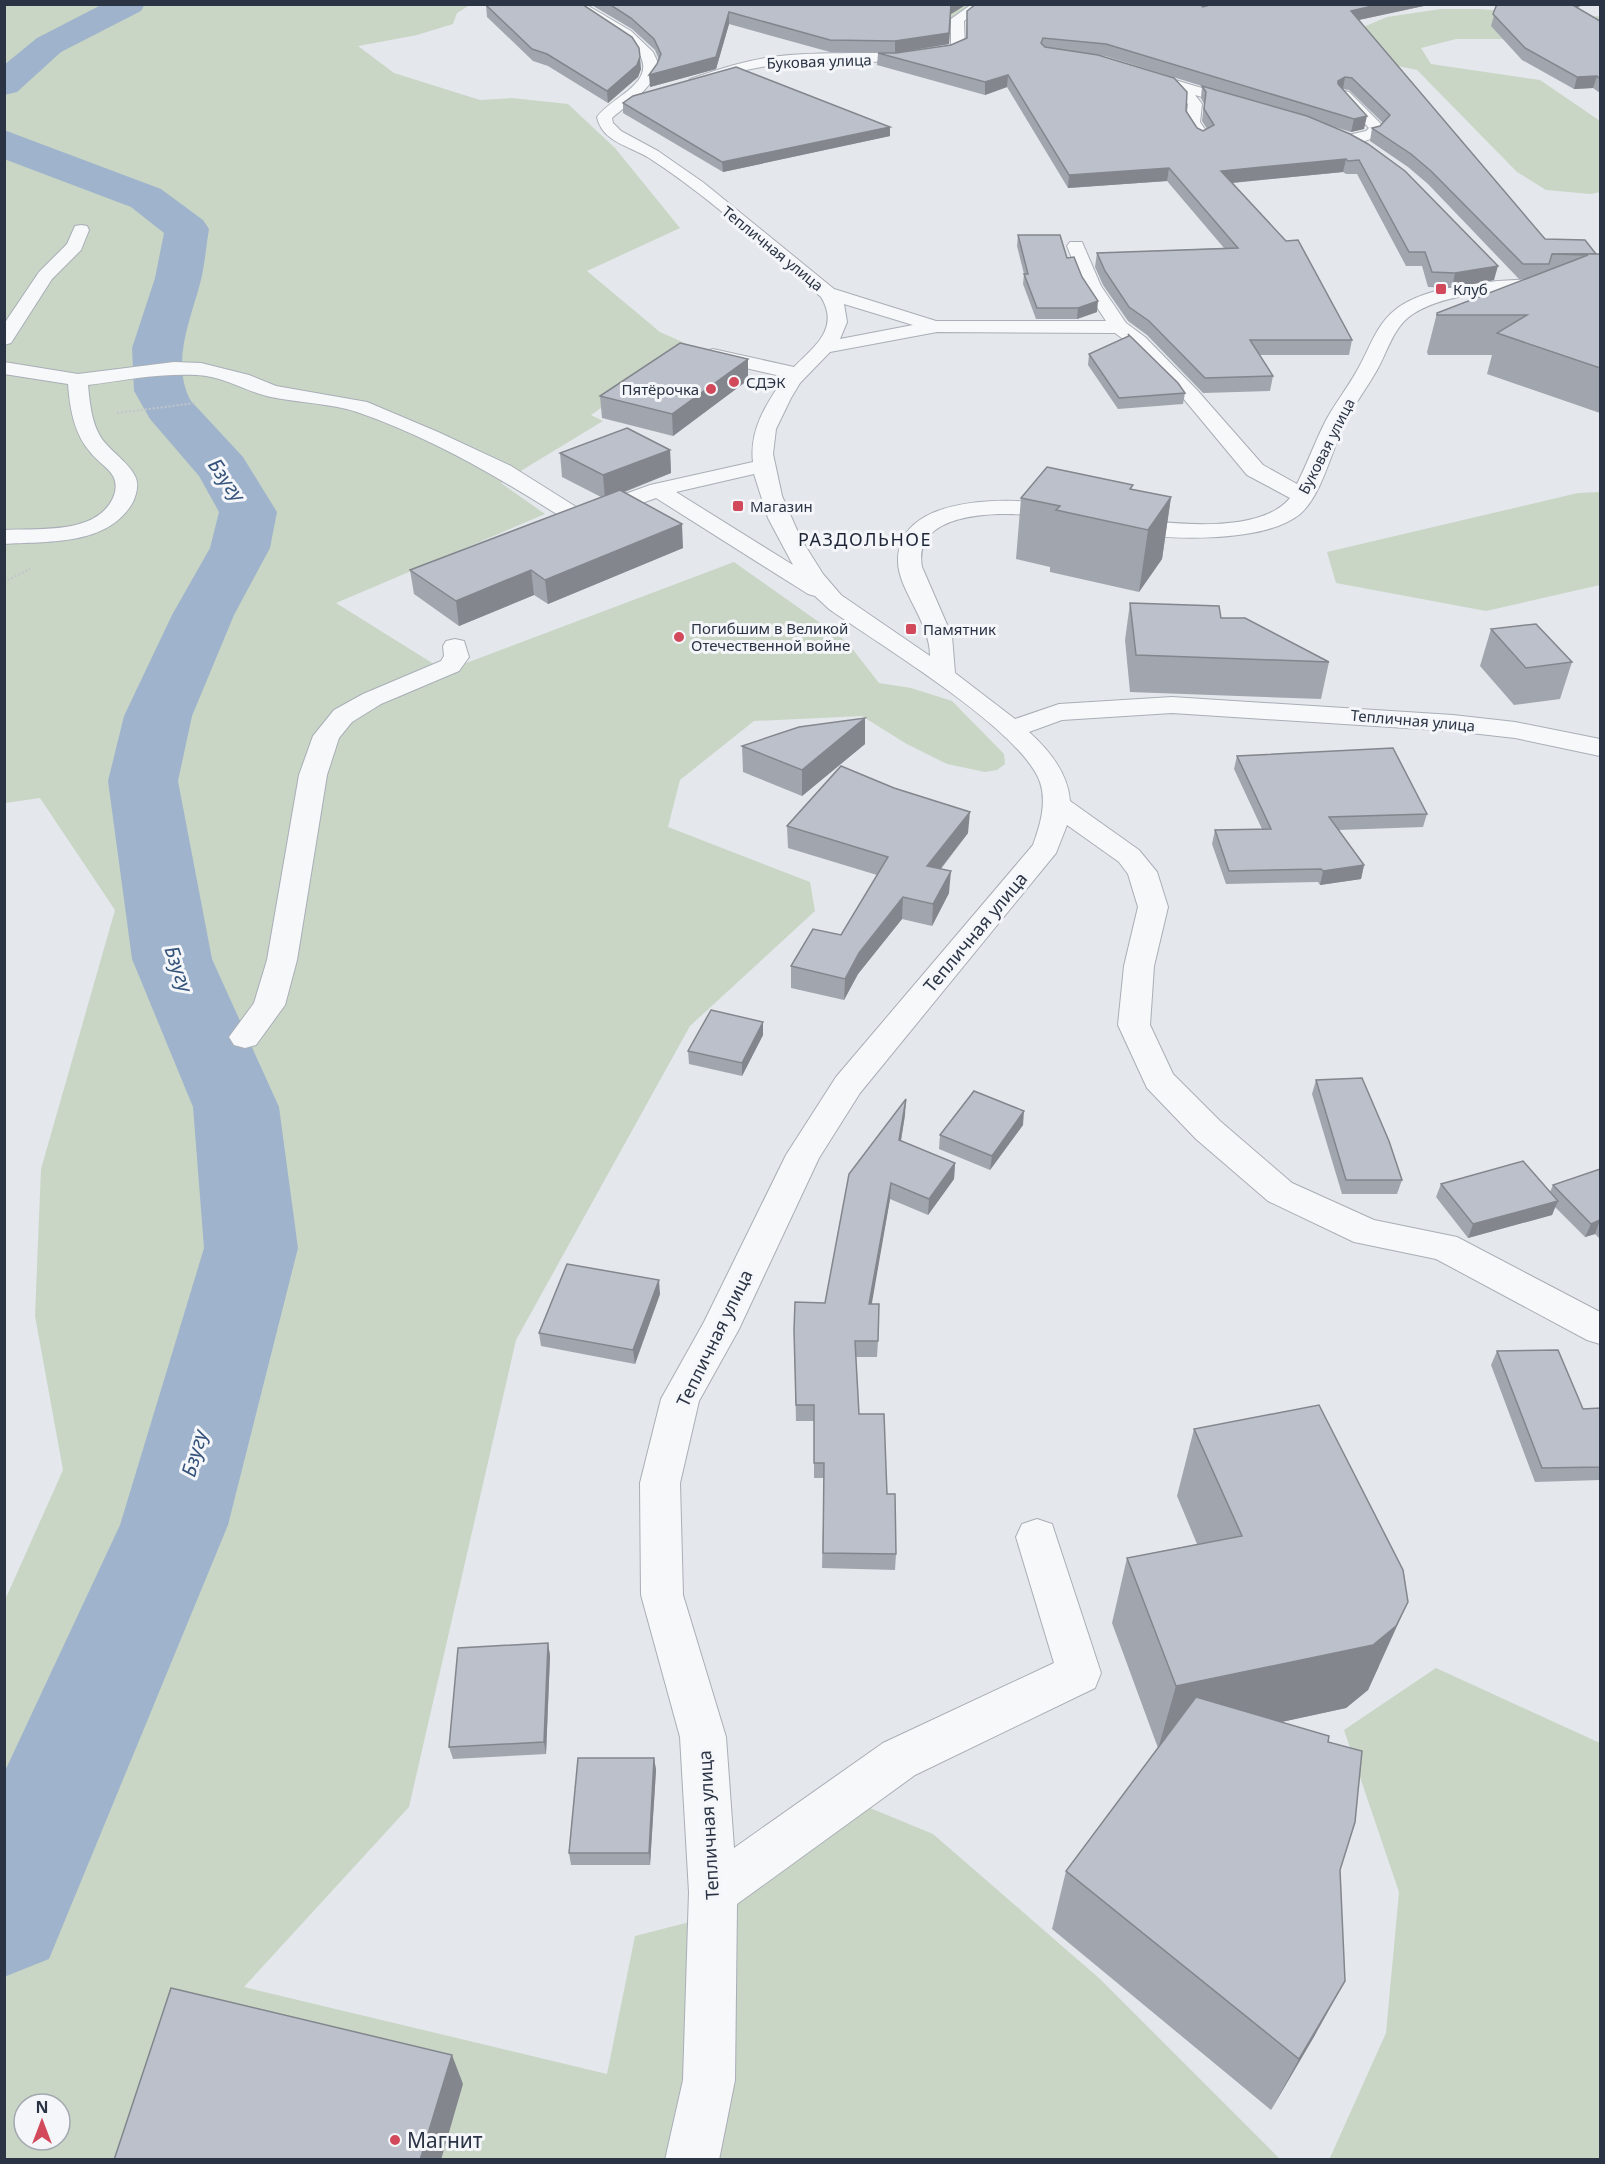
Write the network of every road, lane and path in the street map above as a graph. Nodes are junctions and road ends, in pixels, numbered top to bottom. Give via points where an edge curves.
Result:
1 (574, 4) edge
2 (982, 4) edge
3 (1122, 68) edge
4 (1179, 85) junction
5 (683, 86) edge
6 (1344, 95) edge
7 (1255, 108) edge
8 (1202, 137) edge
9 (1366, 149) edge
10 (81, 230) dead end
11 (1076, 246) dead end
12 (1496, 269) edge
13 (1600, 285) edge
14 (1513, 286) junction
15 (828, 293) junction
16 (937, 326) junction
17 (1119, 327) junction
18 (4, 339) edge
19 (822, 348) junction
20 (713, 355) edge
21 (4, 368) edge
22 (799, 374) junction
23 (78, 380) junction
24 (201, 402) dead end
25 (83, 418) junction
26 (763, 466) junction
27 (658, 490) junction
28 (1301, 495) junction
29 (4, 537) edge
30 (5, 582) edge
31 (4, 590) edge
32 (825, 594) junction
33 (455, 646) dead end
34 (942, 677) junction
35 (1011, 729) junction
36 (1595, 739) edge
37 (1057, 805) junction
38 (245, 1037) dead end
39 (1600, 1329) edge
40 (1037, 1537) dead end
41 (712, 1892) junction
42 (692, 2160) edge

1 - 15 street, Тепличная улица via 628,36 650,55 654,64 637,97 604,117 613,133 666,163
2 - 5 street, Буковая улица via 957,19 958,48 950,51 895,59 767,61
3 - 4 street
4 - 7 street
4 - 8 street via 1195,104 1193,122
6 - 9 street via 1377,128 1371,134 1344,136
10 - 18 street via 75,246 45,276
11 - 17 street via 1092,286
12 - 14 street
13 - 14 street, Буковая улица
14 - 28 street, Буковая улица via 1424,302 1395,318 1336,421
15 - 16 street
15 - 19 street, Тепличная улица via 837,307 837,324
16 - 17 street
16 - 19 street
17 - 28 street via 1190,394 1254,470
19 - 22 street, Тепличная улица
20 - 22 street
21 - 23 street
22 - 26 street, Тепличная улица via 764,435
23 - 25 street
23 - 27 street via 174,368 201,369 243,379 271,391 360,406 503,471 579,518
24 - 25 path
25 - 29 street via 95,444 124,475 127,486 114,516 91,529
26 - 27 street
26 - 32 street, Тепличная улица via 774,506
27 - 32 street
28 - 34 street, Буковая улица via 1292,508 1272,519 1211,530 1161,530 1040,507 975,508 941,518 921,531 910,545 909,562 941,639
30 - 31 path
32 - 34 street, Тепличная улица
33 - 38 street via 457,657 450,666 372,699 343,716 326,736 313,775 282,960 269,1005
34 - 35 street, Тепличная улица
35 - 36 street, Тепличная улица via 1059,712 1172,705 1452,723
35 - 37 street, Тепличная улица via 1041,759 1053,780
37 - 39 street via 1129,856 1142,872 1153,907 1138,966 1134,1025 1159,1080 1208,1130 1280,1192 1367,1232 1444,1247
37 - 41 street, Тепличная улица via 1046,847 848,1085 810,1145 720,1329 680,1399 660,1483 662,1595 703,1737
40 - 41 street via 1079,1673 899,1759
41 - 42 street, Тепличная улица via 709,2080

